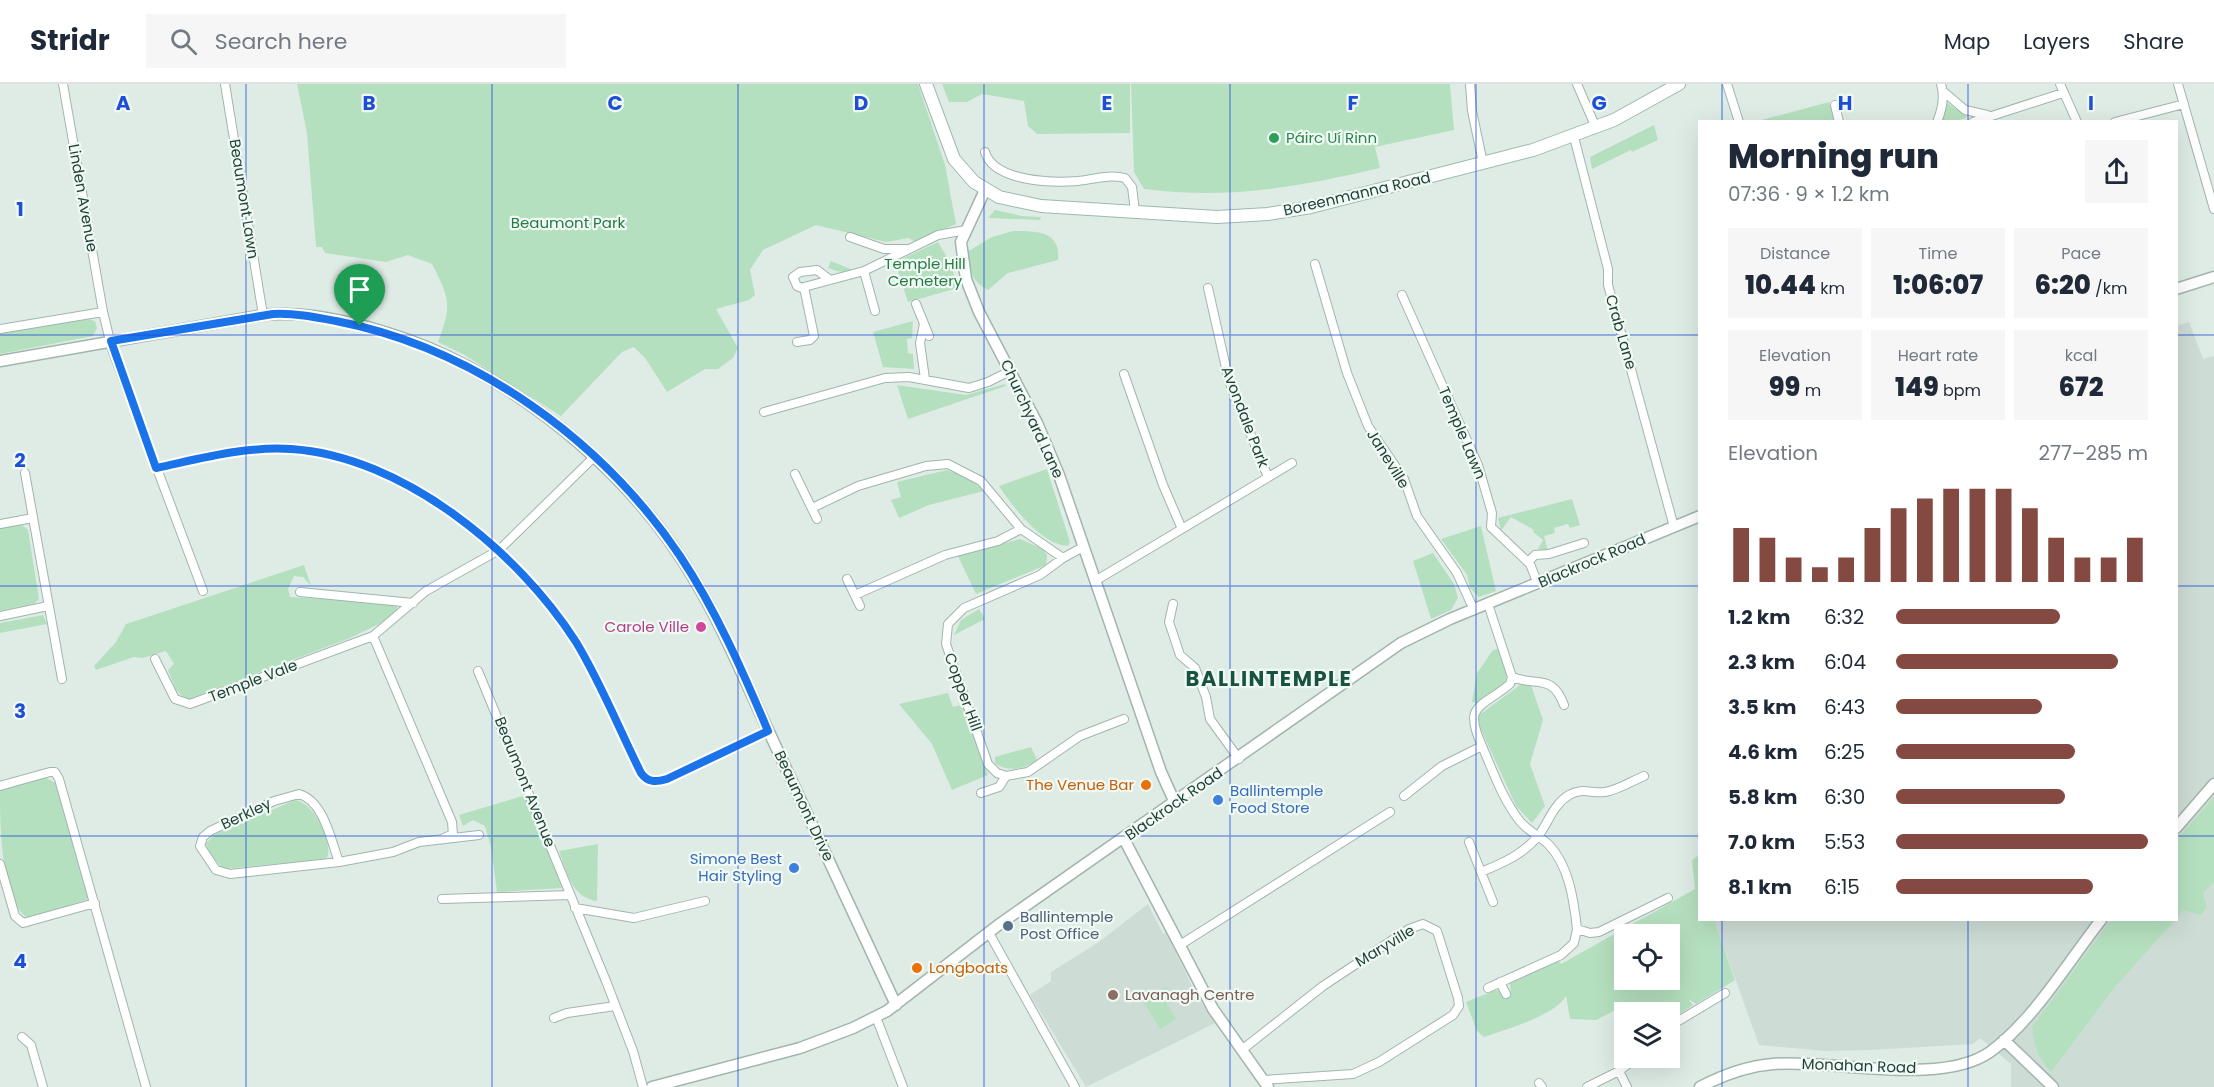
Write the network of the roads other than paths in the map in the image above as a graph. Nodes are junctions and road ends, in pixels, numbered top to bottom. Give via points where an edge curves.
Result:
1 (63, 84) edge
2 (225, 84) edge
3 (926, 84) edge
4 (1470, 84) edge
5 (1577, 84) edge
6 (1727, 84) edge
7 (2178, 84) edge
8 (1676, 85) edge
9 (1942, 88) edge
10 (2062, 88) edge
11 (2184, 104) junction
12 (1835, 105) dead end
13 (1993, 115) junction
14 (1738, 120) edge
15 (1839, 120) edge
16 (1937, 120) edge
17 (1979, 120) edge
18 (2076, 120) edge
19 (2123, 120) edge
20 (1596, 128) junction
21 (1574, 137) junction
22 (984, 152) dead end
23 (1483, 163) junction
24 (985, 190) junction
25 (2214, 209) edge
26 (1135, 211) junction
27 (966, 230) junction
28 (850, 237) dead end
29 (909, 248) junction
30 (1316, 264) dead end
31 (864, 271) junction
32 (2214, 277) edge
33 (830, 280) junction
34 (804, 287) junction
35 (1208, 288) dead end
36 (2178, 288) edge
37 (1402, 295) dead end
38 (916, 304) dead end
39 (875, 311) dead end
40 (103, 312) junction
41 (263, 315) junction
42 (924, 324) junction
43 (0, 329) edge
44 (929, 336) dead end
45 (111, 341) junction
46 (797, 342) dead end
47 (0, 361) edge
48 (1010, 371) junction
49 (1124, 374) dead end
50 (925, 380) junction
51 (764, 412) dead end
52 (594, 457) junction
53 (1292, 463) dead end
54 (156, 468) junction
55 (25, 472) dead end
56 (795, 474) dead end
57 (1268, 477) junction
58 (812, 508) junction
59 (1698, 517) edge
60 (33, 518) junction
61 (817, 519) dead end
62 (0, 524) edge
63 (1674, 526) junction
64 (1021, 529) junction
65 (1182, 529) junction
66 (1584, 543) dead end
67 (1083, 547) junction
68 (499, 550) junction
69 (1063, 558) junction
70 (1528, 562) junction
71 (847, 579) dead end
72 (1095, 581) junction
73 (1538, 584) junction
74 (203, 591) dead end
75 (300, 592) dead end
76 (855, 595) junction
77 (413, 603) junction
78 (1173, 604) dead end
79 (1488, 604) junction
80 (48, 606) junction
81 (860, 606) dead end
82 (1474, 609) junction
83 (0, 616) edge
84 (373, 636) junction
85 (156, 659) dead end
86 (478, 671) dead end
87 (1512, 677) junction
88 (62, 680) dead end
89 (1564, 705) dead end
90 (1124, 719) dead end
91 (768, 731) junction
92 (1482, 746) junction
93 (1239, 759) junction
94 (1006, 776) junction
95 (1413, 776) dead end
96 (1644, 776) dead end
97 (1423, 782) junction
98 (2214, 784) edge
99 (0, 786) edge
100 (981, 793) dead end
101 (1404, 796) dead end
102 (1175, 803) junction
103 (1390, 812) dead end
104 (2178, 826) edge
105 (479, 835) dead end
106 (1538, 836) junction
107 (444, 838) junction
108 (1124, 839) junction
109 (1469, 842) dead end
110 (339, 862) junction
111 (0, 864) edge
112 (1481, 872) junction
113 (570, 895) junction
114 (442, 898) dead end
115 (1668, 898) dead end
116 (705, 901) dead end
117 (1493, 902) dead end
118 (95, 903) junction
119 (575, 908) junction
120 (2100, 921) edge
121 (1577, 929) junction
122 (989, 933) junction
123 (1180, 945) junction
124 (1500, 982) junction
125 (1488, 988) dead end
126 (1725, 993) dead end
127 (1506, 994) dead end
128 (896, 1005) junction
129 (615, 1006) junction
130 (876, 1017) junction
131 (554, 1018) dead end
132 (1680, 1020) edge
133 (22, 1038) dead end
134 (2004, 1040) junction
135 (1243, 1049) junction
136 (1623, 1068) edge
137 (1619, 1071) junction
138 (1266, 1084) edge
139 (43, 1087) edge
140 (146, 1087) edge
141 (643, 1087) edge
142 (652, 1087) edge
143 (903, 1087) edge
144 (1076, 1087) edge
145 (1587, 1087) edge
146 (1627, 1087) edge
147 (1700, 1087) edge
148 (2053, 1087) edge

1 - 40 street, Linden Avenue
2 - 41 street, Beaumont Lawn
3 - 24 main road via 948,150 967,175
4 - 23 street
5 - 20 street
6 - 14 street
7 - 11 street
8 - 20 main road, Boreenmanna Road
9 - 13 street via 1968,112
9 - 16 street
10 - 13 street
10 - 18 street
11 - 19 street
11 - 25 street
12 - 15 street
13 - 17 street
20 - 21 main road, Boreenmanna Road
21 - 23 main road, Boreenmanna Road
21 - 63 street, Crab Lane via 1608,268 1608,285
22 - 26 street via 996,168 1025,178 1125,178 1132,187
23 - 26 main road, Boreenmanna Road via 1282,212 1216,217
24 - 26 main road, Boreenmanna Road via 1020,203
24 - 27 street, Churchyard Lane
27 - 29 street via 938,235
27 - 48 street, Churchyard Lane via 961,246 966,279
28 - 29 street via 884,249
29 - 31 street
30 - 82 street, Janeville via 1347,373 1365,420 1404,479 1417,516 1457,573
31 - 33 street
31 - 39 street
32 - 36 street
33 - 34 street
33 - 34 street via 818,270 800,272 793,278 797,286
34 - 46 street via 814,336
35 - 57 street, Avondale Park via 1229,381
37 - 70 street, Temple Lawn via 1478,465 1492,513 1491,527
38 - 42 street
40 - 43 street
40 - 45 street, Linden Avenue
41 - 45 street, Beaumont Drive
41 - 52 street, Beaumont Drive via 293,314 352,324 435,351 545,416
42 - 44 street
42 - 50 street via 920,343
45 - 47 street, Beaumont Drive
45 - 54 street, Linden Avenue
48 - 50 street via 969,388
48 - 67 street, Churchyard Lane via 1049,449
49 - 65 street
50 - 51 street via 882,379
52 - 68 street, Temple Vale
52 - 91 street, Beaumont Drive via 646,512 682,558
53 - 57 street, Avondale Park
54 - 68 street via 263,449 292,449 338,457 430,499
54 - 74 street, Linden Avenue
55 - 60 street
56 - 58 street
57 - 65 street, Avondale Park
58 - 61 street
58 - 64 street via 858,486 926,466 948,464 981,481
59 - 63 street, Blackrock Road
60 - 62 street
60 - 80 street
63 - 73 street, Blackrock Road
64 - 69 street
64 - 76 street
65 - 72 street, Avondale Park
66 - 70 street via 1535,555
67 - 69 street, Copper Hill
67 - 72 street, Churchyard Lane
68 - 77 street, Temple Vale
68 - 91 street via 576,644 641,773 648,779 667,779
69 - 94 street, Copper Hill via 1040,575 964,608 955,614 947,629 946,644 988,764
70 - 73 street, Temple Lawn
71 - 76 street
72 - 102 street, Churchyard Lane
73 - 79 street, Blackrock Road
75 - 77 street
76 - 81 street
77 - 84 street, Temple Vale
78 - 93 street via 1169,622 1180,655 1195,668 1210,719
79 - 82 street, Blackrock Road
79 - 87 street
80 - 83 street
80 - 88 street
82 - 93 street, Blackrock Road via 1419,633 1376,659
84 - 85 street, Temple Vale via 190,704 175,699
84 - 107 street via 452,822 453,834
86 - 113 street, Beaumont Avenue
87 - 89 street via 1547,683 1559,691
87 - 92 street via 1510,684 1474,713 1472,723
90 - 94 street via 1080,736 1028,772
91 - 128 street, Beaumont Drive
92 - 97 street via 1449,761
92 - 106 street via 1508,804 1523,825
93 - 102 street, Blackrock Road
94 - 100 street via 999,787
95 - 97 street
96 - 106 street via 1608,791 1582,790 1570,794 1556,806
97 - 101 street
98 - 104 street
99 - 118 street via 55,772
102 - 108 street, Blackrock Road
103 - 123 street
105 - 107 street
106 - 112 street via 1511,859
106 - 121 street via 1553,851 1568,881
107 - 110 street, Berkley
108 - 122 street, Blackrock Road
108 - 123 street, Maryville
109 - 112 street
110 - 110 street, Berkley via 224,874 216,870 200,846 202,837 210,831 274,801 299,794 315,805
111 - 118 street via 15,916 23,923
112 - 117 street
113 - 114 street
113 - 119 street, Beaumont Avenue
115 - 121 street via 1599,932
116 - 119 street via 634,918
118 - 140 street
119 - 129 street, Beaumont Avenue
120 - 134 street, Monahan Road
121 - 124 street via 1574,943 1566,951
122 - 128 street, Blackrock Road
122 - 144 street
123 - 135 street, Maryville via 1213,1009
124 - 125 street
124 - 127 street
126 - 132 street
128 - 130 street, Blackrock Road
129 - 131 street via 567,1012
129 - 141 street, Beaumont Avenue
130 - 142 street, Blackrock Road via 794,1050
130 - 143 street
133 - 139 street via 31,1046
134 - 147 street, Monahan Road via 1983,1056 1943,1067 1886,1070 1773,1064 1733,1072
134 - 148 street
135 - 138 street, Maryville
135 - 138 street, Maryville via 1323,986 1409,929 1423,924 1439,934 1458,998 1454,1015 1353,1074
136 - 137 street
137 - 145 street
137 - 146 street

